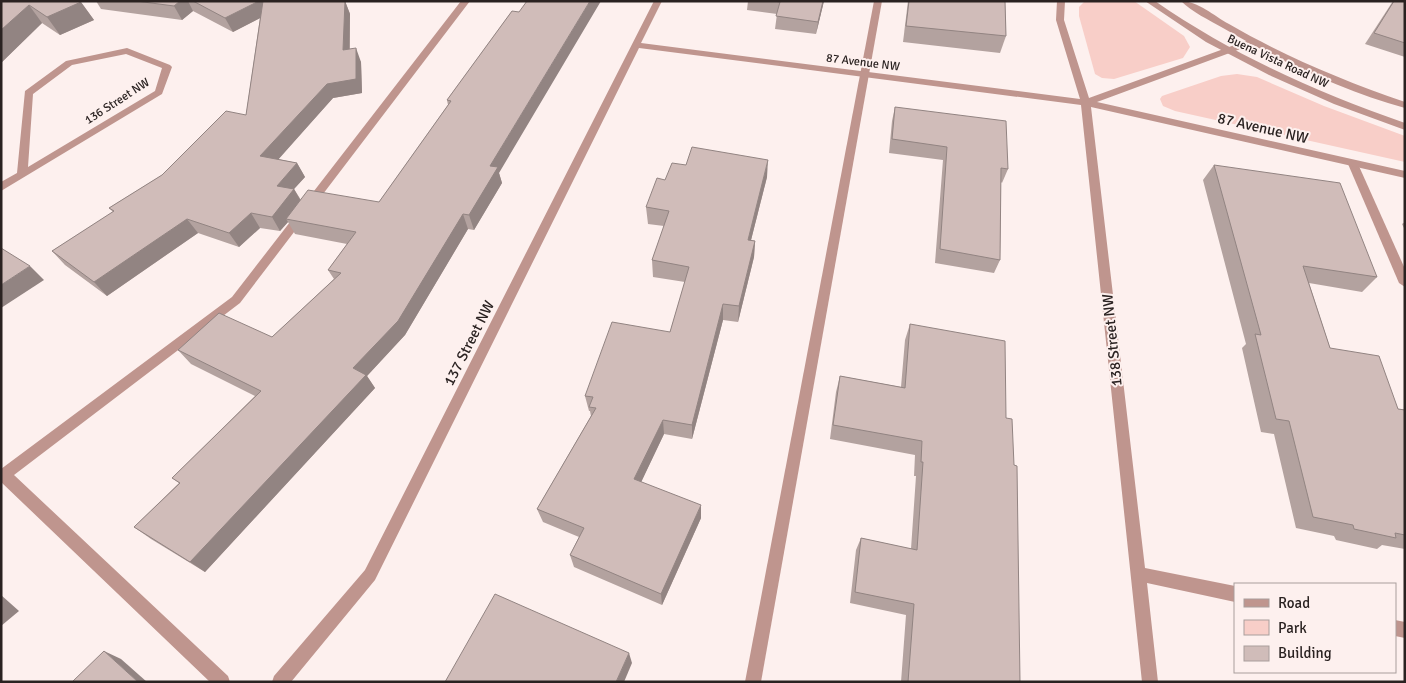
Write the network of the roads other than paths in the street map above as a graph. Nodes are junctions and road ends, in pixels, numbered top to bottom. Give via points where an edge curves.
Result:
1 (466, 1) edge
2 (658, 1) edge
3 (878, 1) edge
4 (1061, 1) edge
5 (1149, 1) edge
6 (1184, 1) edge
7 (1252, 42) junction
8 (637, 45) junction
9 (1227, 52) junction
10 (865, 74) junction
11 (1086, 103) junction
12 (1405, 105) edge
13 (1405, 127) edge
14 (1353, 164) junction
15 (22, 174) junction
16 (1405, 174) edge
17 (1, 187) edge
18 (1405, 283) edge
19 (3, 474) edge
20 (1139, 574) junction
21 (1234, 594) edge
22 (222, 682) edge
23 (280, 682) edge
24 (754, 682) edge
25 (1150, 682) edge

1 - 19 street via 236,300
2 - 8 street, 137 Street NW
3 - 10 street
4 - 11 street, 138 Street NW via 1060,20
5 - 9 street, Buena Vista Road NW
6 - 7 street, Buena Vista Road NW
7 - 9 street, 87 Avenue NW
7 - 12 street, Buena Vista Road NW
8 - 10 street, 87 Avenue NW
8 - 23 street, 137 Street NW via 370,575
9 - 11 street, 87 Avenue NW
9 - 13 street, Buena Vista Road NW via 1312,92
10 - 11 street, 87 Avenue NW
10 - 24 street
11 - 14 street, 87 Avenue NW
11 - 20 street, 138 Street NW
14 - 16 street, 87 Avenue NW
14 - 18 street
15 - 15 street, 136 Street NW via 159,92 167,67 127,51 69,63 28,93
15 - 17 street, 136 Street NW
19 - 22 street
20 - 21 street
20 - 25 street, 138 Street NW

